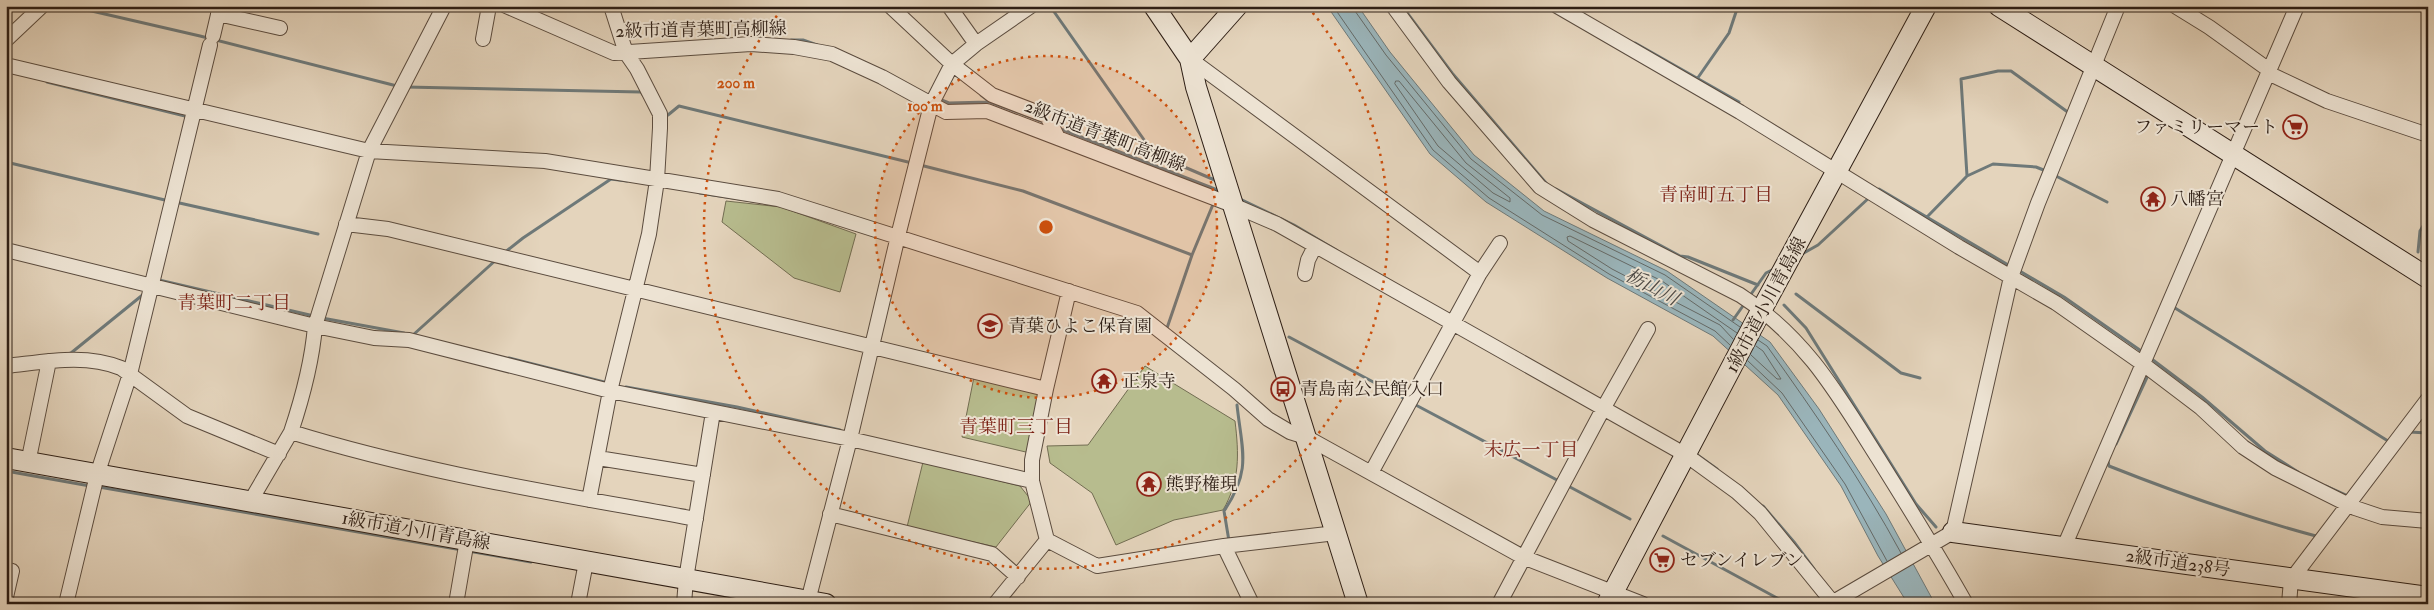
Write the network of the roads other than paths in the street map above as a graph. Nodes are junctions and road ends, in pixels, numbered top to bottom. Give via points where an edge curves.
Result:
1 (42, 6) edge
2 (444, 6) edge
3 (489, 6) edge
4 (506, 6) edge
5 (890, 6) edge
6 (949, 6) edge
7 (1031, 6) edge
8 (1154, 6) edge
9 (1237, 6) edge
10 (1393, 6) edge
11 (1557, 6) edge
12 (1926, 6) edge
13 (1999, 6) edge
14 (2118, 6) edge
15 (2175, 6) edge
16 (2297, 6) edge
17 (615, 9) edge
18 (219, 10) edge
19 (280, 28) dead end
20 (483, 39) dead end
21 (6, 40) edge
22 (976, 44) junction
23 (624, 47) junction
24 (1190, 59) junction
25 (6, 65) edge
26 (2094, 66) junction
27 (949, 68) junction
28 (2269, 71) junction
29 (934, 99) junction
30 (194, 111) junction
31 (2428, 135) edge
32 (1058, 138) junction
33 (369, 151) junction
34 (2232, 155) junction
35 (1836, 172) junction
36 (656, 187) junction
37 (1232, 198) junction
38 (346, 224) junction
39 (898, 236) junction
40 (1500, 243) dead end
41 (1315, 246) junction
42 (6, 250) edge
43 (1480, 273) junction
44 (1305, 274) dead end
45 (2011, 278) junction
46 (2428, 278) edge
47 (153, 284) junction
48 (635, 289) junction
49 (1069, 291) junction
50 (1758, 310) junction
51 (1452, 325) junction
52 (315, 326) junction
53 (1648, 329) dead end
54 (872, 346) junction
55 (49, 362) junction
56 (2143, 364) junction
57 (6, 366) edge
58 (130, 374) junction
59 (1046, 388) junction
60 (610, 391) junction
61 (2428, 399) edge
62 (1606, 405) junction
63 (713, 412) junction
64 (291, 432) junction
65 (1306, 436) junction
66 (850, 439) junction
67 (1690, 447) junction
68 (279, 454) junction
69 (6, 458) edge
70 (598, 458) junction
71 (28, 462) junction
72 (1371, 473) junction
73 (97, 475) junction
74 (703, 475) junction
75 (1032, 481) junction
76 (590, 500) junction
77 (250, 502) junction
78 (2347, 505) junction
79 (830, 514) junction
80 (696, 519) junction
81 (2428, 521) edge
82 (1953, 532) junction
83 (1336, 533) junction
84 (467, 540) junction
85 (1047, 540) junction
86 (1930, 545) junction
87 (1224, 546) junction
88 (2064, 547) junction
89 (1523, 557) junction
90 (586, 562) junction
91 (6, 570) edge
92 (1018, 576) junction
93 (686, 579) junction
94 (2291, 580) junction
95 (6, 597) edge
96 (1610, 598) edge
97 (2428, 598) edge
98 (817, 602) edge
99 (1833, 603) edge
100 (66, 604) edge
101 (456, 604) edge
102 (578, 604) edge
103 (684, 604) edge
104 (995, 604) edge
105 (1252, 604) edge
106 (1358, 604) edge
107 (1499, 604) edge
108 (1642, 604) edge
109 (1966, 604) edge
110 (2289, 604) edge

1 - 21 street
2 - 33 street
3 - 20 street
4 - 23 street, 2級市道青葉町高柳線 via 614,53
5 - 27 street
6 - 22 street
7 - 22 street
8 - 24 street
9 - 24 street
10 - 50 street via 1449,82 1540,187 1593,220 1740,295
11 - 35 street
12 - 35 street, 1級市道小川青島線
13 - 26 street
14 - 26 street
15 - 28 street via 2209,26
16 - 28 street
17 - 23 street
18 - 19 street
18 - 30 street
22 - 27 street
23 - 29 street, 2級市道青葉町高柳線 via 794,46 832,54
23 - 36 street via 660,114
24 - 37 street
24 - 43 street
25 - 30 street
26 - 34 street
26 - 45 street
27 - 29 street
27 - 32 street via 992,95 1047,116
28 - 31 street via 2327,101
28 - 34 street
29 - 32 street, 2級市道青葉町高柳線 via 946,112 987,111
29 - 39 street
30 - 33 street
30 - 47 street
32 - 37 street, 2級市道青葉町高柳線
33 - 36 street via 545,161
33 - 38 street
34 - 46 street
34 - 56 street
35 - 45 street
35 - 50 street, 1級市道小川青島線 via 1782,275
36 - 39 street via 778,199
36 - 48 street via 649,234
37 - 41 street, 2級市道青葉町高柳線
37 - 65 street
38 - 48 street via 388,229
38 - 52 street
39 - 49 street
39 - 54 street
40 - 43 street
41 - 44 street
41 - 51 street, 2級市道青葉町高柳線
42 - 47 street
43 - 51 street
45 - 56 street via 2056,303
45 - 82 street
47 - 52 street
47 - 58 street
48 - 54 street
48 - 60 street
49 - 59 street
49 - 65 street via 1137,313 1268,419 1290,432
50 - 67 street, 1級市道小川青島線 via 1727,379
50 - 86 street via 1804,348 1830,383
51 - 62 street, 2級市道青葉町高柳線
51 - 72 street
52 - 60 street via 374,338 409,340
52 - 64 street via 304,394
53 - 62 street
54 - 59 street
54 - 66 street
55 - 57 street
55 - 58 street via 70,359 109,363
55 - 71 street
56 - 78 street via 2201,408 2243,447 2274,468
56 - 88 street
58 - 68 street via 187,416
58 - 73 street
59 - 75 street via 1032,460
60 - 63 street
60 - 70 street
61 - 78 street
62 - 67 street, 2級市道青葉町高柳線
62 - 89 street
63 - 66 street
63 - 74 street
64 - 68 street
64 - 76 street via 456,474
65 - 72 street
65 - 83 street
66 - 75 street
66 - 79 street
67 - 96 street, 1級市道小川青島線
67 - 99 street, 2級市道青葉町高柳線 via 1760,513
68 - 77 street
69 - 71 street, 1級市道小川青島線
70 - 74 street
70 - 76 street
71 - 73 street, 1級市道小川青島線
72 - 89 street
73 - 77 street, 1級市道小川青島線
73 - 100 street
74 - 80 street
75 - 85 street
76 - 80 street
77 - 84 street, 1級市道小川青島線
78 - 81 street via 2382,517
78 - 94 street
79 - 92 street via 992,554
79 - 98 street
80 - 93 street
82 - 86 street
82 - 88 street, 2級市道238号
83 - 87 street
83 - 106 street
84 - 90 street, 1級市道小川青島線
84 - 101 street
85 - 87 street via 1097,566
85 - 92 street
86 - 99 street
86 - 109 street
87 - 105 street
88 - 94 street, 2級市道238号
89 - 96 street
89 - 107 street
90 - 93 street, 1級市道小川青島線
90 - 102 street
91 - 95 street via 12,571
92 - 104 street
93 - 98 street, 1級市道小川青島線
93 - 103 street
94 - 97 street, 2級市道238号
94 - 110 street
96 - 108 street

